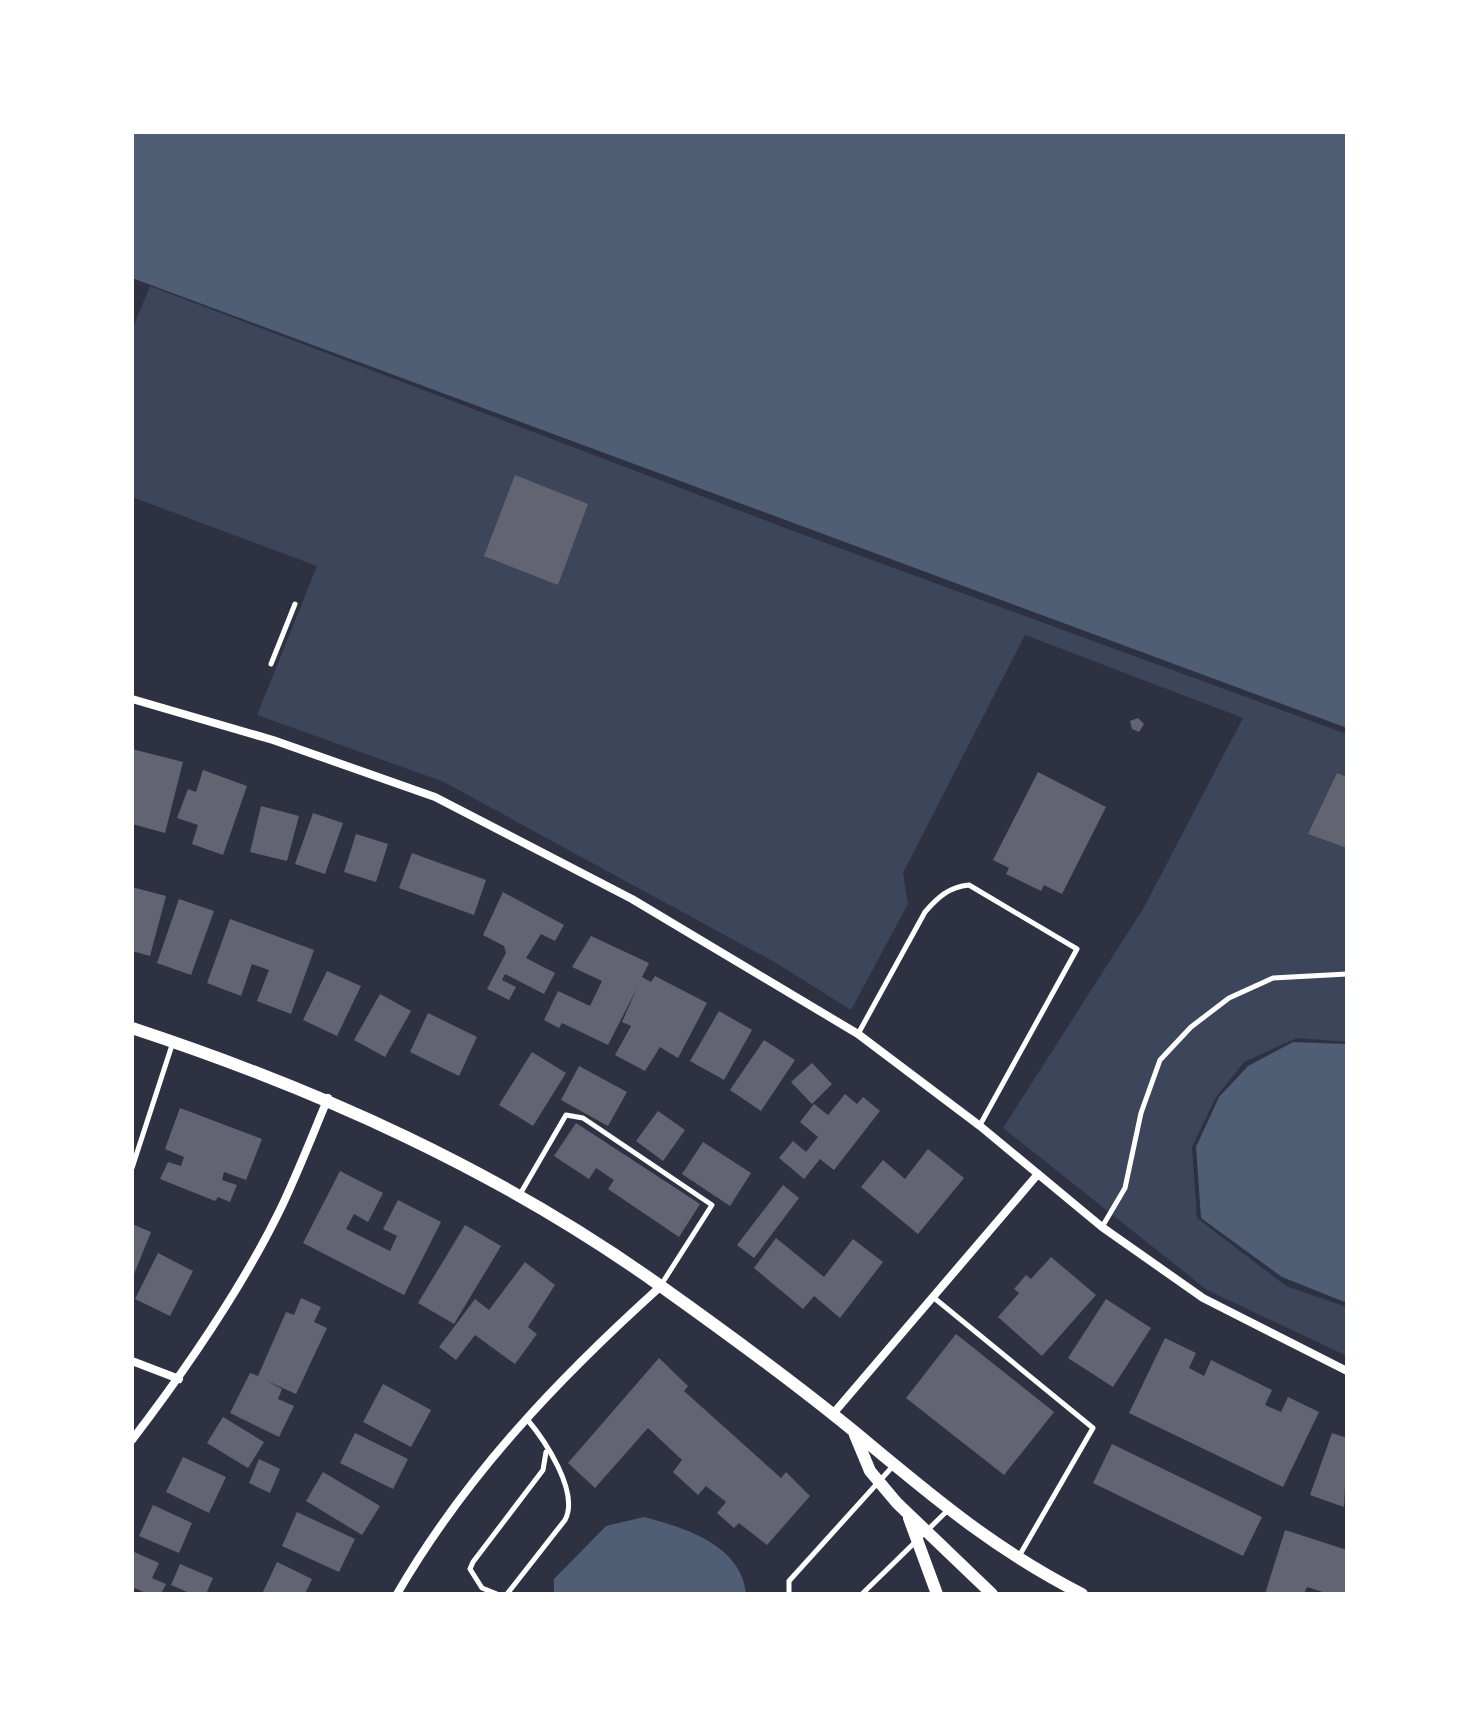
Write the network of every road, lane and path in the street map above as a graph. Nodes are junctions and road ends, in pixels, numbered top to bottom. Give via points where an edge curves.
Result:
1 (295, 604) dead end
2 (271, 664) dead end
3 (132, 699) edge
4 (1347, 974) edge
5 (132, 1028) edge
6 (858, 1034) junction
7 (173, 1041) junction
8 (328, 1098) junction
9 (980, 1126) junction
10 (132, 1168) edge
11 (1038, 1174) junction
12 (519, 1196) junction
13 (1102, 1227) junction
14 (661, 1286) junction
15 (932, 1296) junction
16 (132, 1361) edge
17 (1347, 1371) edge
18 (179, 1379) junction
19 (832, 1415) junction
20 (525, 1418) junction
21 (854, 1432) junction
22 (132, 1440) edge
23 (546, 1451) junction
24 (893, 1465) junction
25 (879, 1482) junction
26 (947, 1511) junction
27 (924, 1536) junction
28 (1013, 1556) junction
29 (397, 1594) edge
30 (497, 1594) edge
31 (507, 1594) edge
32 (789, 1594) edge
33 (862, 1594) edge
34 (937, 1594) edge
35 (992, 1594) edge
36 (1082, 1594) edge

1 - 2 lane
3 - 6 street via 273,740 435,797 632,899
4 - 13 lane via 1273,978 1229,998 1191,1027 1160,1060 1141,1113 1125,1188
5 - 7 street
6 - 9 street
6 - 9 lane via 925,912 937,897 956,887 969,885 1077,949
7 - 8 street
7 - 10 lane
8 - 12 street
8 - 18 street via 279,1211
9 - 11 street
11 - 13 street
11 - 15 street
12 - 14 street
12 - 14 lane via 566,1115 583,1118 712,1205
13 - 17 street via 1203,1298
14 - 19 street
14 - 20 street
15 - 19 street
15 - 28 lane via 1093,1428
16 - 18 street
18 - 22 street
19 - 21 street
20 - 23 lane
20 - 29 street via 479,1471
21 - 24 street
21 - 25 street
23 - 30 lane via 543,1470 470,1569 475,1581
23 - 31 lane via 567,1487 569,1514
24 - 25 lane
24 - 26 street
25 - 27 street
25 - 32 lane via 789,1581
26 - 27 lane
26 - 28 street
27 - 33 lane
27 - 34 street
27 - 35 street
28 - 36 street

